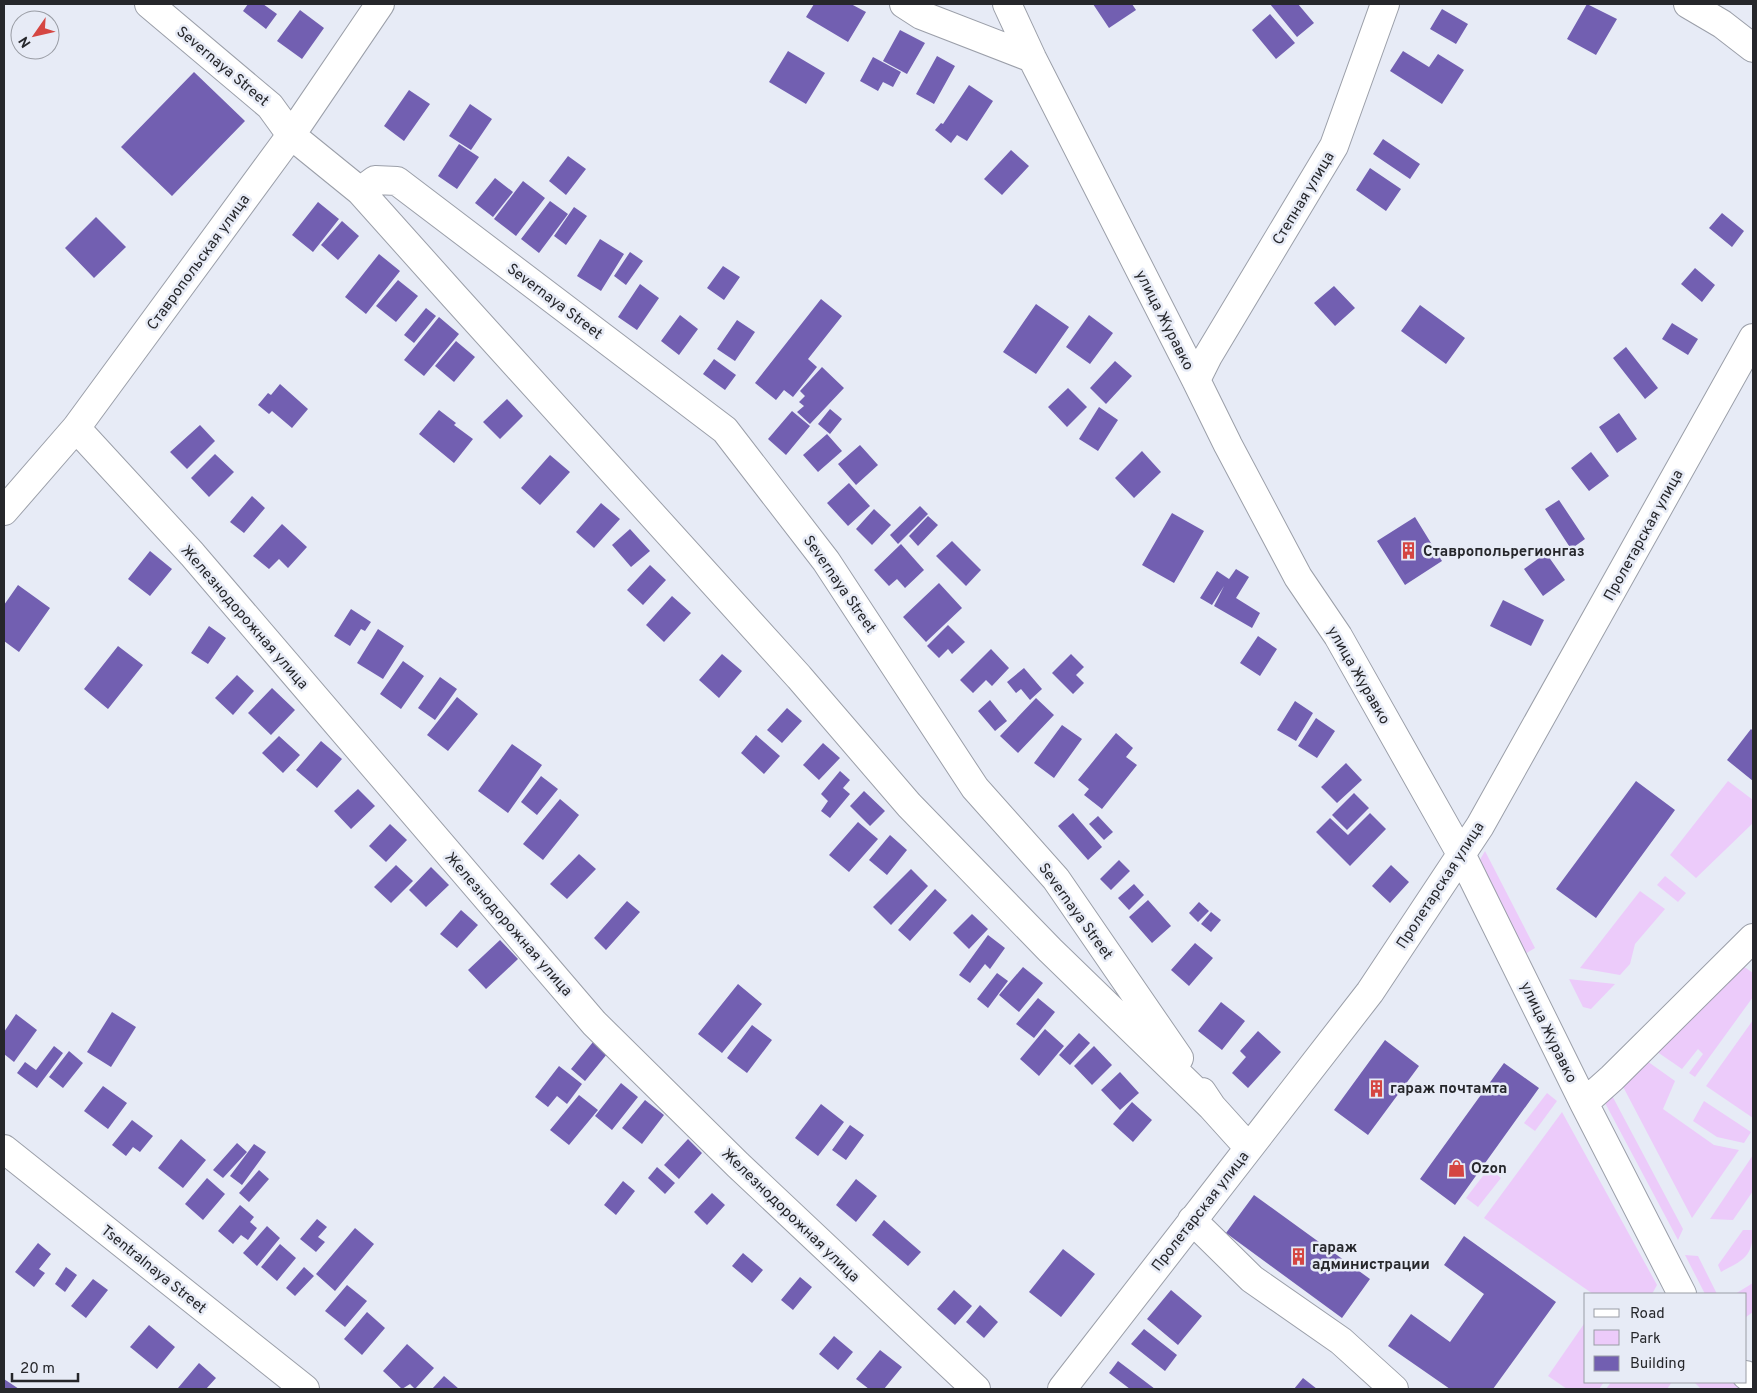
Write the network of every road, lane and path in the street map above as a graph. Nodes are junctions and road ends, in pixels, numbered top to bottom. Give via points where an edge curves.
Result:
1 (149, 4) edge
2 (380, 4) edge
3 (904, 4) edge
4 (1007, 4) edge
5 (1385, 4) edge
6 (1688, 4) edge
7 (1753, 48) edge
8 (1032, 58) junction
9 (291, 135) junction
10 (360, 190) junction
11 (1753, 338) edge
12 (1196, 380) junction
13 (76, 428) junction
14 (4, 511) edge
15 (1461, 854) junction
16 (1753, 938) edge
17 (1584, 1102) junction
18 (1212, 1107) junction
19 (1249, 1148) junction
20 (4, 1149) edge
21 (1192, 1220) junction
22 (1681, 1293) edge
23 (305, 1389) edge
24 (976, 1389) edge
25 (1062, 1389) edge
26 (1394, 1389) edge

1 - 9 street, Severnaya Street via 270,106
2 - 9 street, Ставропольская улица
3 - 8 street via 921,15
4 - 8 street, улица Журавко
5 - 12 street, Степная улица via 1334,146
6 - 7 street
8 - 12 street, улица Журавко
9 - 10 street, Severnaya Street
9 - 13 street, Ставропольская улица
10 - 18 street, Severnaya Street via 799,677 909,805 1050,950
10 - 18 street, Severnaya Street via 375,180 397,181 725,430 826,561 975,788 1056,879
11 - 15 street, Пролетарская улица via 1480,826
12 - 15 street, улица Журавко via 1298,577 1338,636
13 - 14 street, Ставропольская улица
13 - 24 street, Железнодорожная улица via 192,554 594,1022 745,1172
15 - 17 street, улица Журавко
15 - 19 street, Пролетарская улица via 1370,992
16 - 17 street
17 - 22 street, улица Журавко
18 - 19 street, Severnaya Street
19 - 21 street, Пролетарская улица
20 - 23 street, Tsentralnaya Street
21 - 25 street, Пролетарская улица
21 - 26 street via 1252,1279 1341,1341

